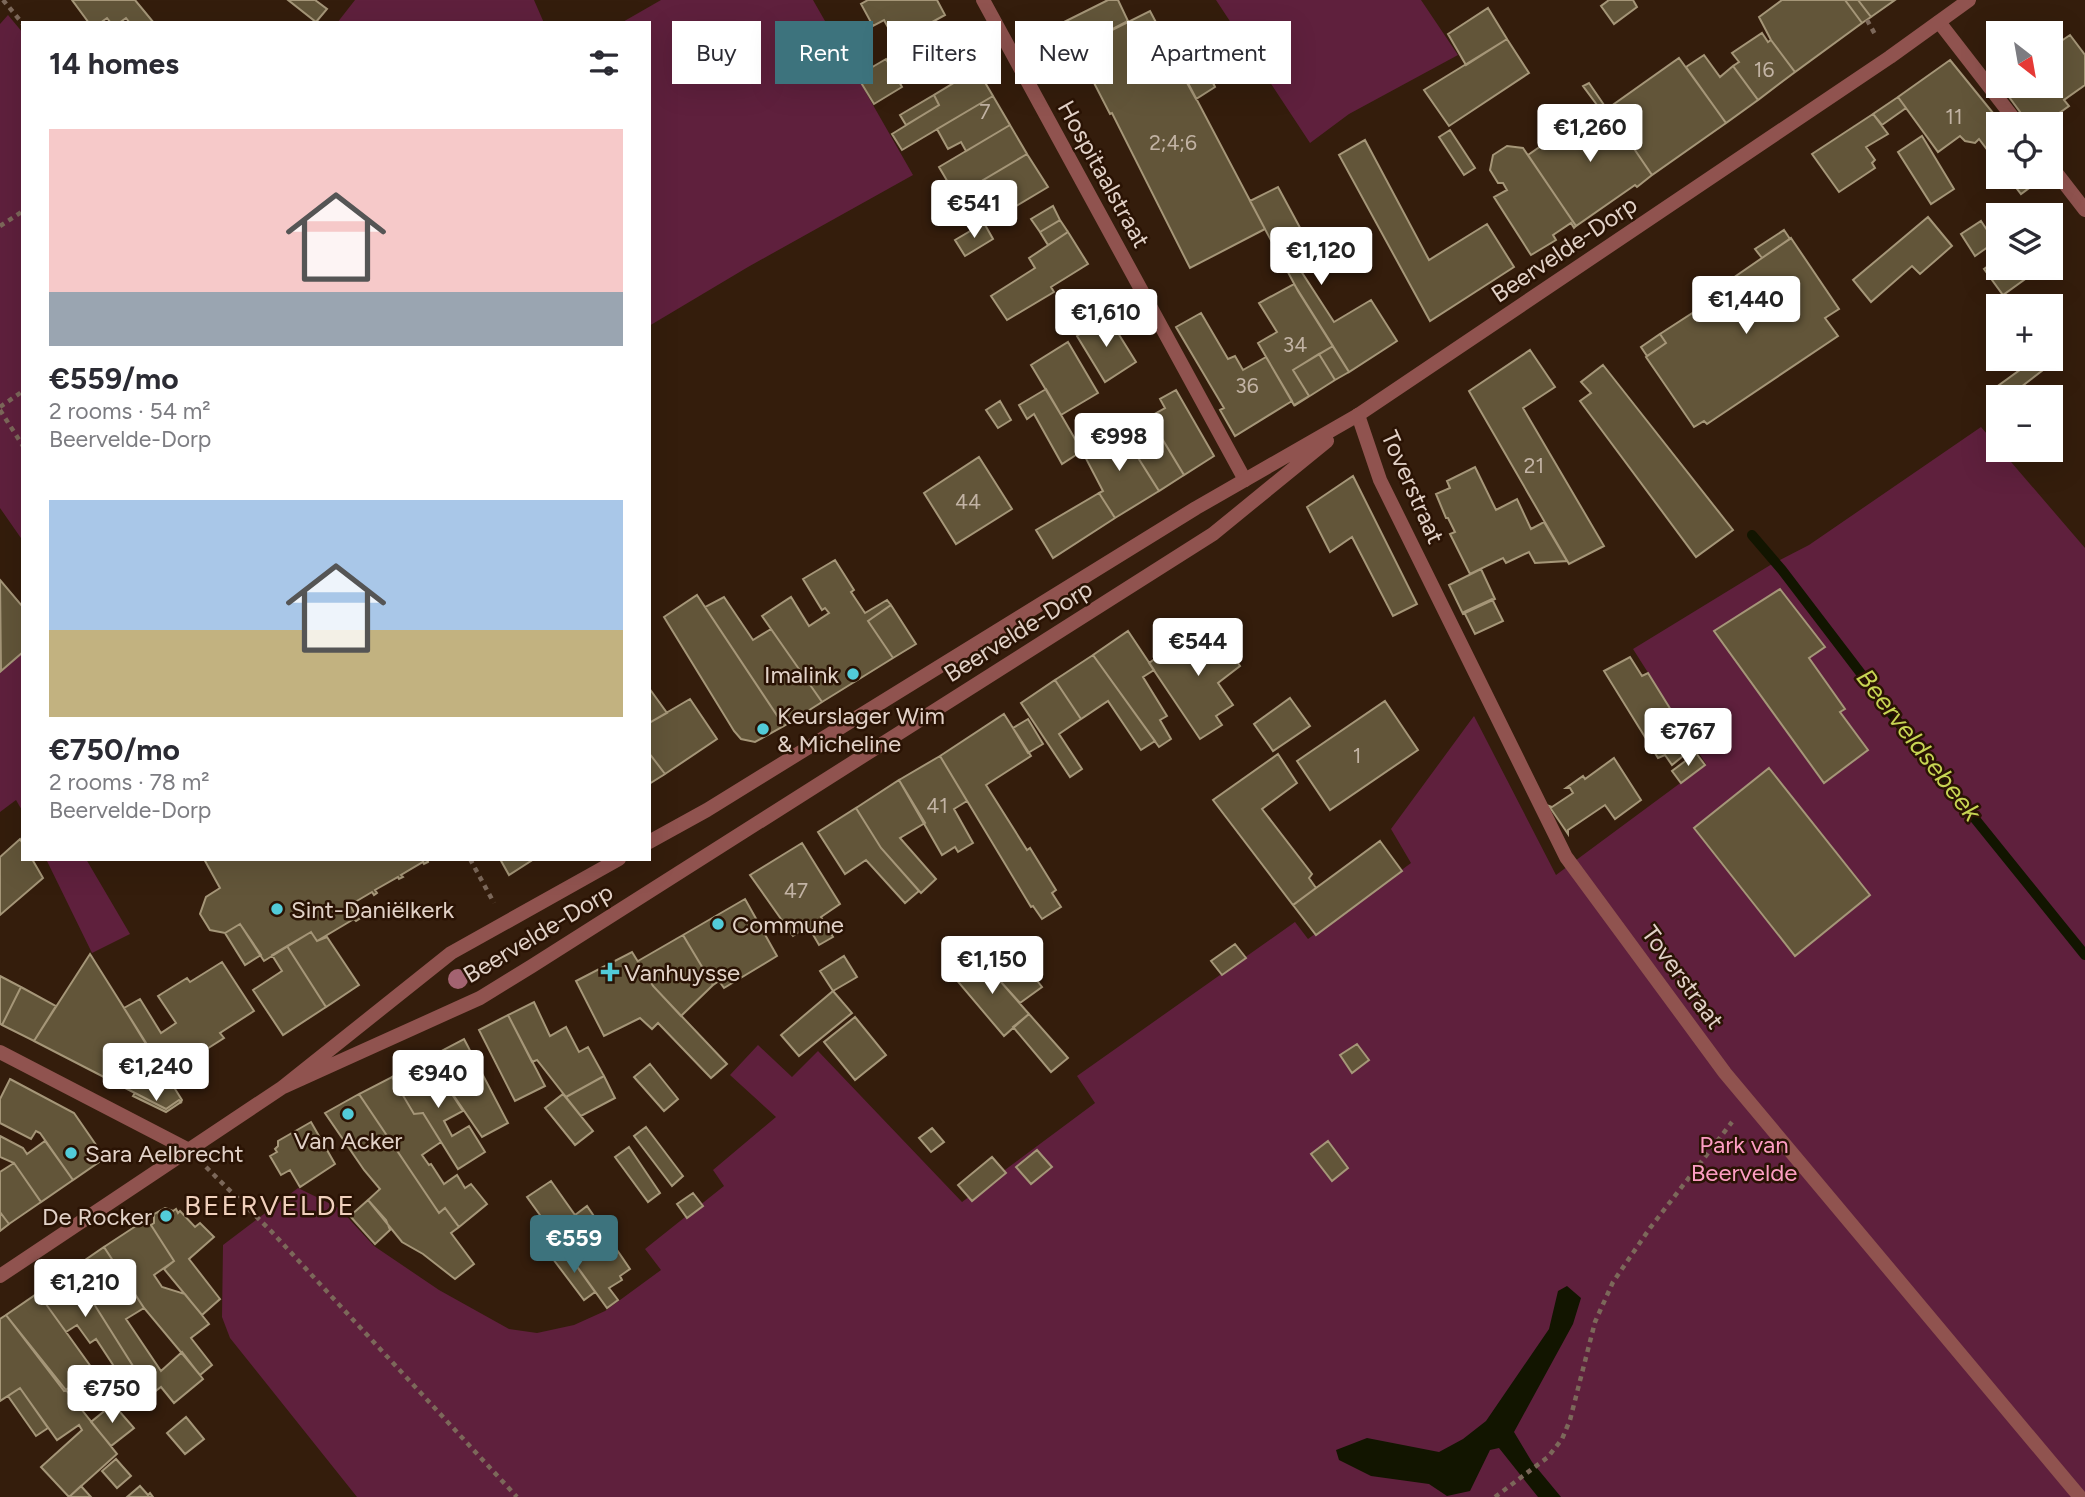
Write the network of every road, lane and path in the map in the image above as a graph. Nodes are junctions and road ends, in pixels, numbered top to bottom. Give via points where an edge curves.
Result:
1 (3, 0) edge
2 (983, 0) edge
3 (1969, 0) edge
4 (21, 22) edge
5 (1939, 22) junction
6 (2009, 112) edge
7 (2063, 182) edge
8 (2085, 210) edge
9 (21, 212) edge
10 (0, 226) edge
11 (21, 392) edge
12 (0, 408) edge
13 (1358, 415) junction
14 (21, 443) edge
15 (1245, 480) junction
16 (651, 841) edge
17 (615, 861) edge
18 (0, 1052) edge
19 (283, 1087) junction
20 (1749, 1102) junction
21 (187, 1149) junction
22 (0, 1276) edge
23 (517, 1497) edge
24 (1495, 1497) edge
25 (2080, 1497) edge

1 - 4 path
2 - 15 street, Hospitaalstraat
3 - 5 street, Beervelde-Dorp
5 - 6 street
5 - 13 street, Beervelde-Dorp
7 - 8 street
9 - 10 path
11 - 12 path
12 - 14 path
13 - 15 street, Beervelde-Dorp
13 - 19 street, Beervelde-Dorp via 1213,534 533,966 480,998
13 - 20 street, Toverstraat via 1380,480 1566,857
15 - 16 street, Beervelde-Dorp
17 - 19 street, Beervelde-Dorp via 451,953
18 - 21 street
19 - 21 street, Beervelde-Dorp
20 - 24 path via 1700,1161 1613,1282 1595,1322 1562,1440 1548,1457
20 - 25 street, Toverstraat
21 - 22 street, Beervelde-Dorp
21 - 23 path via 271,1231

